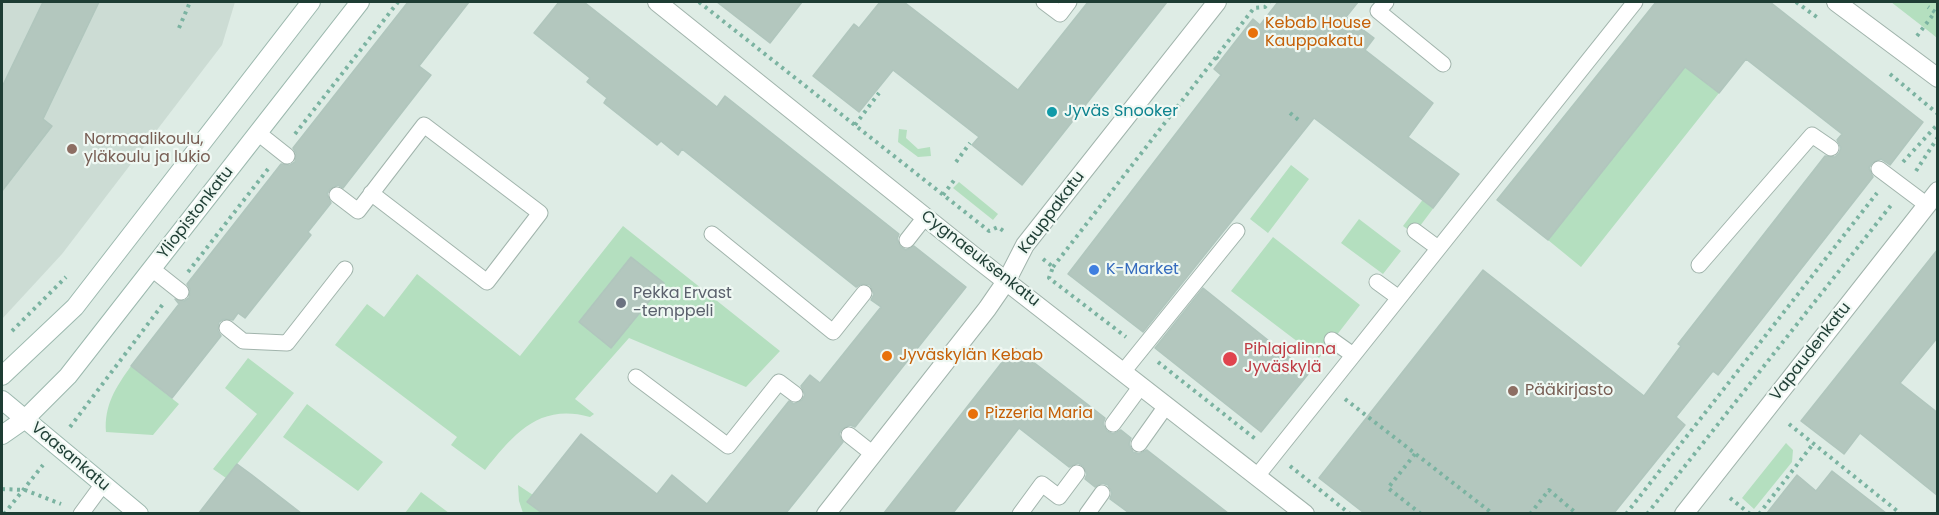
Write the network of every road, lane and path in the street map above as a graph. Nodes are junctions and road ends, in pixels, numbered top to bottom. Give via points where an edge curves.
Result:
1 (190, 2) edge
2 (311, 2) edge
3 (360, 2) edge
4 (398, 2) edge
5 (657, 2) edge
6 (1044, 2) edge
7 (1069, 2) edge
8 (1217, 2) edge
9 (1269, 2) edge
10 (1386, 2) edge
11 (1635, 2) edge
12 (1836, 2) edge
13 (179, 28) dead end
14 (1216, 57) junction
15 (1220, 61) dead end
16 (1443, 64) dead end
17 (1938, 78) edge
18 (879, 93) dead end
19 (1290, 113) dead end
20 (1301, 122) dead end
21 (1938, 124) edge
22 (855, 125) dead end
23 (258, 133) junction
24 (1938, 137) edge
25 (970, 143) dead end
26 (1831, 148) dead end
27 (284, 154) junction
28 (956, 162) dead end
29 (1884, 173) junction
30 (955, 179) dead end
31 (1905, 188) junction
32 (371, 193) junction
33 (338, 195) dead end
34 (943, 195) dead end
35 (1932, 198) edge
36 (925, 217) junction
37 (1237, 231) dead end
38 (1415, 231) dead end
39 (712, 234) dead end
40 (907, 240) dead end
41 (1438, 248) junction
42 (1699, 265) dead end
43 (1053, 267) dead end
44 (152, 269) junction
45 (345, 269) dead end
46 (1007, 280) junction
47 (1377, 282) dead end
48 (178, 290) junction
49 (864, 294) dead end
50 (1399, 298) junction
51 (227, 328) dead end
52 (1332, 340) dead end
53 (1353, 355) junction
54 (1123, 372) junction
55 (2, 376) edge
56 (636, 377) dead end
57 (1141, 386) junction
58 (795, 394) dead end
59 (2, 400) edge
60 (86, 405) dead end
61 (1166, 406) junction
62 (1367, 416) dead end
63 (25, 419) junction
64 (1113, 424) dead end
65 (1789, 424) dead end
66 (2, 435) edge
67 (849, 435) dead end
68 (1139, 444) dead end
69 (1814, 444) junction
70 (873, 454) junction
71 (1415, 454) junction
72 (1077, 473) dead end
73 (1257, 476) junction
74 (103, 484) junction
75 (2, 489) edge
76 (25, 490) junction
77 (1102, 493) dead end
78 (1730, 498) dead end
79 (4, 513) edge
80 (81, 513) edge
81 (139, 513) edge
82 (826, 513) edge
83 (1020, 513) edge
84 (1087, 513) edge
85 (1305, 513) edge
86 (1421, 513) edge
87 (1493, 513) edge
88 (1530, 513) edge
89 (1577, 513) edge
90 (1626, 513) edge
91 (1647, 513) edge
92 (1684, 513) edge
93 (1750, 513) edge
94 (1759, 513) edge
95 (1901, 513) edge

1 - 13 path
2 - 55 street via 75,307
3 - 23 street, Yliopistonkatu
4 - 27 path
5 - 36 street, Cygnaeuksenkatu
6 - 7 lane via 1060,14
8 - 46 street, Kauppakatu via 1025,245
9 - 14 path via 1265,7 1254,8
10 - 16 lane via 1378,11
11 - 41 lane
12 - 17 street
14 - 15 path
14 - 43 path
18 - 22 path
19 - 20 path
21 - 29 path
23 - 27 lane
23 - 44 street, Yliopistonkatu
24 - 31 path
25 - 28 path
26 - 42 lane via 1812,135
27 - 48 path
29 - 31 lane
29 - 90 path
30 - 34 path
31 - 35 lane
31 - 91 path
32 - 32 lane via 424,124 540,213 487,282
32 - 33 lane via 358,211
35 - 92 street, Vapaudenkatu
36 - 40 lane
36 - 46 street, Cygnaeuksenkatu
37 - 54 lane
38 - 41 lane
39 - 49 lane via 833,332
41 - 50 lane
44 - 48 lane
44 - 63 street, Yliopistonkatu via 68,376
45 - 51 lane via 287,344 243,341
46 - 54 street, Cygnaeuksenkatu
46 - 70 street, Kauppakatu
47 - 50 lane
48 - 60 path
50 - 53 lane
52 - 53 lane
53 - 73 lane
54 - 57 street, Cygnaeuksenkatu
56 - 58 lane via 728,446 779,382
57 - 61 street, Cygnaeuksenkatu
57 - 64 lane
59 - 63 street, Vaasankatu
61 - 68 lane
61 - 73 street, Cygnaeuksenkatu
62 - 71 path
63 - 66 street, Yliopistonkatu
63 - 74 street, Vaasankatu
65 - 69 path
67 - 70 lane
69 - 94 path
69 - 95 path
70 - 82 street, Kauppakatu
71 - 86 path via 1388,488
71 - 87 path
72 - 83 lane via 1059,497 1042,484
73 - 85 street, Cygnaeuksenkatu
74 - 80 lane
74 - 81 street, Vaasankatu
75 - 76 path
76 - 79 path
76 - 80 path
77 - 84 lane
78 - 93 path
88 - 89 path via 1549,490

